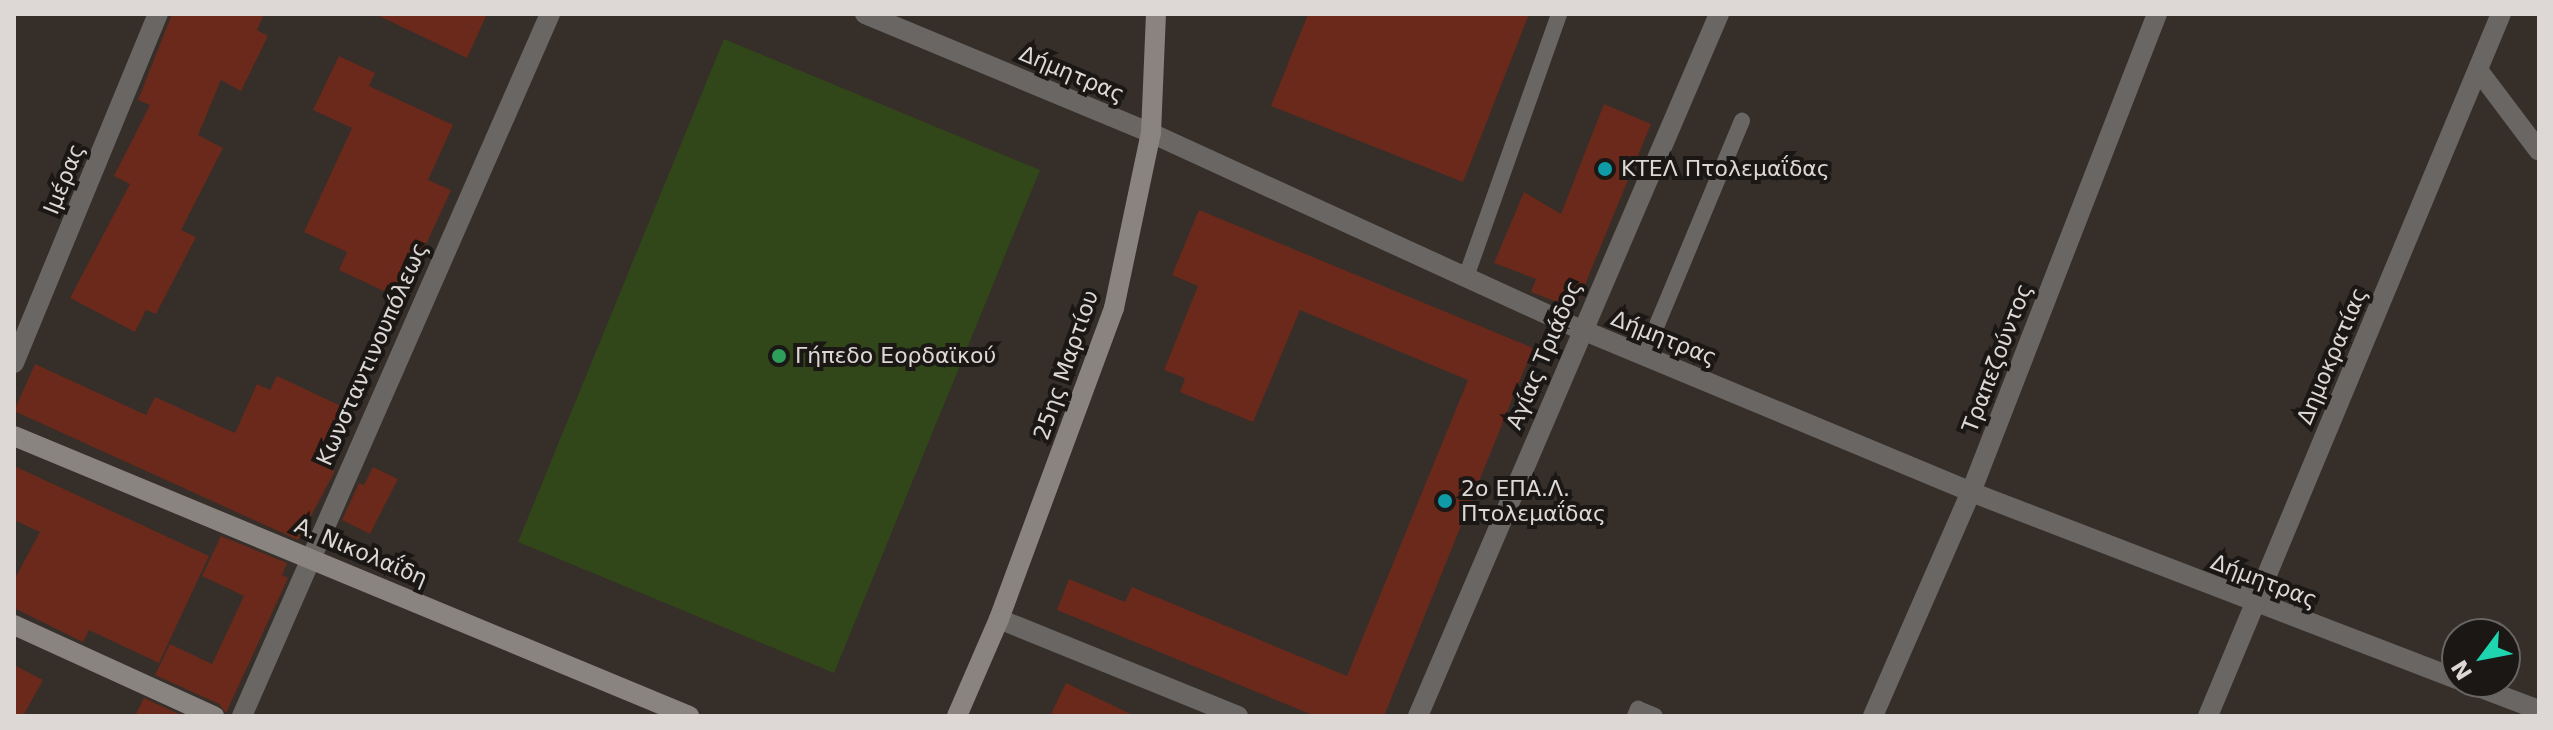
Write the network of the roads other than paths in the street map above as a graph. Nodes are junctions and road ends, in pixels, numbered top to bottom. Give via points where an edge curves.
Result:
1 (158, 14) edge
2 (550, 14) edge
3 (865, 14) edge
4 (1156, 14) edge
5 (1559, 14) edge
6 (1719, 14) edge
7 (2157, 14) edge
8 (2501, 14) edge
9 (2478, 70) junction
10 (1742, 121) dead end
11 (1151, 133) junction
12 (2539, 151) edge
13 (1466, 277) junction
14 (1580, 329) junction
15 (1644, 356) junction
16 (14, 363) edge
17 (14, 436) edge
18 (1971, 492) junction
19 (309, 555) junction
20 (2255, 604) junction
21 (999, 619) junction
22 (14, 625) edge
23 (2441, 673) edge
24 (2507, 698) edge
25 (2539, 710) edge
26 (214, 716) edge
27 (242, 716) edge
28 (689, 716) edge
29 (957, 716) edge
30 (1238, 716) edge
31 (1418, 716) edge
32 (1635, 716) edge
33 (1655, 716) edge
34 (1873, 716) edge
35 (2208, 716) edge

1 - 16 street, Ιμέρας
2 - 19 street, Κωνσταντινουπόλεως
3 - 11 street, Δήμητρας
4 - 11 street, 25ης Μαρτίου
5 - 13 lane
6 - 14 street, Αγίας Τριάδος
7 - 18 street, Τραπεζούντος
8 - 9 street, Δημοκρατίας
9 - 12 street
9 - 20 street, Δημοκρατίας
10 - 15 lane
11 - 13 street, Δήμητρας
11 - 21 street, 25ης Μαρτίου via 1114,308
13 - 14 street, Δήμητρας
14 - 15 street, Δήμητρας
14 - 31 street, Αγίας Τριάδος
15 - 18 street, Δήμητρας
17 - 19 street, Α. Νικολαΐδη
18 - 20 street, Δήμητρας
18 - 34 street, Τραπεζούντος
19 - 27 street, Κωνσταντινουπόλεως
19 - 28 street, Α. Νικολαΐδη
20 - 23 street, Δήμητρας
20 - 35 street, Δημοκρατίας
21 - 29 street, 25ης Μαρτίου
21 - 30 street
22 - 26 street
24 - 25 street
32 - 33 lane via 1638,709

